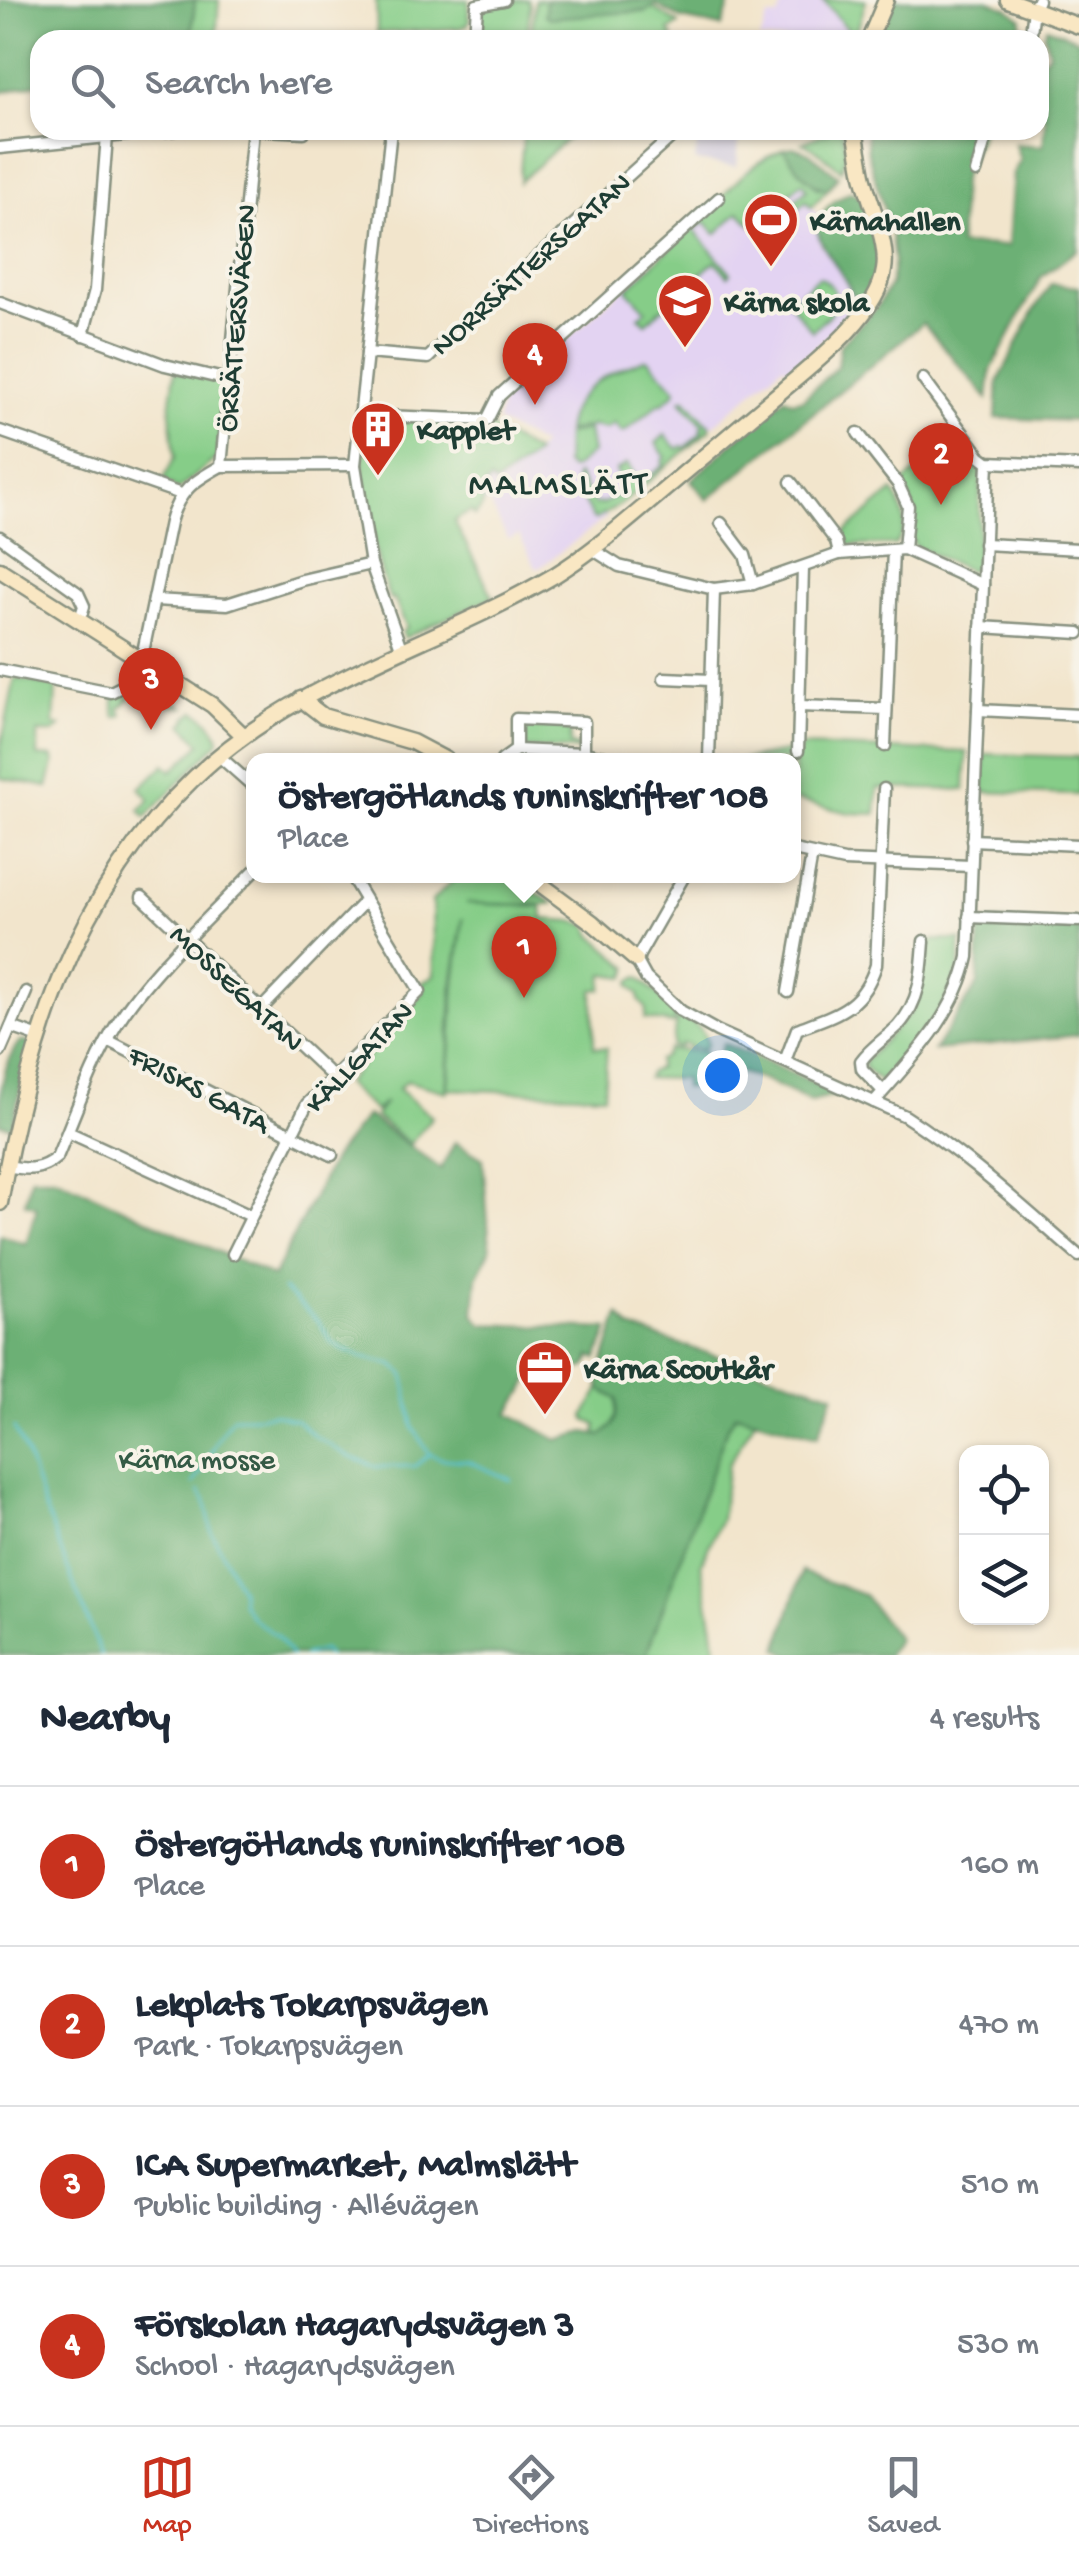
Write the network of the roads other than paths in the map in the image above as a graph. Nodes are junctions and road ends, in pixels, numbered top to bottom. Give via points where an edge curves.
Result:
1 (504, 0) edge
2 (886, 0) edge
3 (1008, 0) edge
4 (1036, 5) edge
5 (1079, 26) edge
6 (475, 30) edge
7 (873, 30) edge
8 (1032, 30) edge
9 (71, 140) edge
10 (107, 140) edge
11 (252, 140) edge
12 (390, 140) edge
13 (667, 140) edge
14 (858, 140) edge
15 (985, 140) edge
16 (0, 148) edge
17 (976, 172) dead end
18 (720, 198) dead end
19 (0, 303) edge
20 (83, 335) junction
21 (367, 353) junction
22 (228, 380) junction
23 (923, 380) dead end
24 (360, 415) junction
25 (0, 431) edge
26 (858, 432) dead end
27 (988, 462) junction
28 (355, 465) junction
29 (221, 466) junction
30 (1079, 466) edge
31 (790, 482) dead end
32 (181, 494) junction
33 (722, 522) dead end
34 (0, 537) edge
35 (984, 544) junction
36 (592, 549) junction
37 (898, 550) junction
38 (1079, 550) edge
39 (839, 554) junction
40 (370, 564) junction
41 (803, 568) junction
42 (0, 570) edge
43 (753, 584) junction
44 (983, 586) junction
45 (714, 589) junction
46 (154, 600) junction
47 (79, 622) junction
48 (981, 627) junction
49 (1079, 633) edge
50 (402, 651) junction
51 (140, 659) junction
52 (0, 670) edge
53 (664, 678) dead end
54 (711, 680) junction
55 (301, 699) junction
56 (799, 706) junction
57 (886, 709) junction
58 (978, 710) junction
59 (1079, 715) edge
60 (244, 736) junction
61 (885, 746) dead end
62 (516, 750) junction
63 (798, 751) dead end
64 (433, 753) edge
65 (512, 753) edge
66 (584, 753) joint
67 (709, 753) edge
68 (219, 756) junction
69 (246, 780) edge
70 (884, 789) dead end
71 (972, 840) junction
72 (1079, 845) edge
73 (801, 852) edge
74 (812, 854) junction
75 (880, 863) junction
76 (971, 866) junction
77 (246, 879) edge
78 (355, 883) edge
79 (540, 883) edge
80 (677, 883) edge
81 (142, 897) dead end
82 (365, 901) junction
83 (969, 916) junction
84 (1079, 921) edge
85 (188, 940) junction
86 (924, 941) dead end
87 (636, 960) junction
88 (26, 992) dead end
89 (788, 992) dead end
90 (260, 1009) junction
91 (11, 1027) junction
92 (39, 1036) junction
93 (109, 1040) junction
94 (0, 1052) edge
95 (785, 1061) junction
96 (333, 1077) junction
97 (883, 1091) junction
98 (874, 1102) junction
99 (68, 1132) junction
100 (290, 1135) junction
101 (332, 1155) dead end
102 (10, 1166) junction
103 (0, 1203) edge
104 (0, 1213) edge
105 (251, 1216) junction
106 (232, 1254) dead end
107 (1079, 1256) edge

1 - 6 street via 477,5
2 - 7 street
3 - 4 street
4 - 5 street
4 - 8 street
9 - 16 street
10 - 20 street via 95,290
11 - 22 street, ÖRSÄTTERSVÄGEN
12 - 21 street
13 - 21 street, NORRSÄTTERSGATAN via 428,358
14 - 36 street via 885,255 876,295 794,380
15 - 17 street
18 - 24 street via 499,396 487,420
19 - 20 street
20 - 22 street
21 - 24 street
22 - 29 street, ÖRSÄTTERSVÄGEN
23 - 27 street
24 - 28 street
25 - 32 street
26 - 37 street via 908,506
27 - 30 street
27 - 35 street
28 - 29 street
28 - 40 street
29 - 32 street, ÖRSÄTTERSVÄGEN
31 - 39 street
32 - 46 street
33 - 43 street via 746,556
34 - 47 street via 78,593 84,606
35 - 38 street
35 - 44 street
36 - 45 street via 619,566
36 - 50 street via 520,594
37 - 39 street
37 - 44 street
37 - 57 street
39 - 41 street
40 - 46 street via 226,604
40 - 50 street
41 - 43 street
41 - 56 street
42 - 47 street
43 - 45 street
44 - 48 street
45 - 54 street
46 - 51 street
47 - 51 street
48 - 49 street
48 - 58 street
50 - 55 street
51 - 52 street via 123,686 111,692
51 - 60 street via 224,714
53 - 54 street
54 - 67 street
55 - 60 street
55 - 64 street via 323,716
56 - 57 street
56 - 63 street
57 - 61 street
58 - 59 street
58 - 71 street
60 - 68 street
62 - 65 street
62 - 66 street
62 - 66 street via 516,719 584,722
68 - 69 street
68 - 92 street via 126,857 82,929
70 - 75 street
71 - 72 street
71 - 76 street
73 - 74 street
74 - 75 street
74 - 89 street
75 - 76 street
75 - 95 street via 870,983 848,1008 797,1029
76 - 83 street
77 - 85 street
78 - 82 street, KÄLLGATAN
79 - 87 street
80 - 87 street
81 - 85 street, MOSSEGATAN
82 - 90 street
82 - 96 street, KÄLLGATAN via 420,991
83 - 84 street
83 - 97 street via 968,957 958,990
85 - 90 street, MOSSEGATAN
85 - 93 street
86 - 97 street via 912,1008 862,1060 862,1069
87 - 95 street via 680,1012
88 - 91 street
90 - 96 street, MOSSEGATAN
91 - 92 street
91 - 94 street
92 - 102 street
93 - 99 street
93 - 100 street, FRISKS GATA
95 - 98 street
96 - 100 street, KÄLLGATAN via 306,1104
97 - 98 street
98 - 107 street via 944,1144
99 - 102 street via 48,1165
99 - 105 street
100 - 101 street, KÄLLGATAN
100 - 105 street, KÄLLGATAN
102 - 103 street
102 - 104 street
105 - 106 street, KÄLLGATAN

